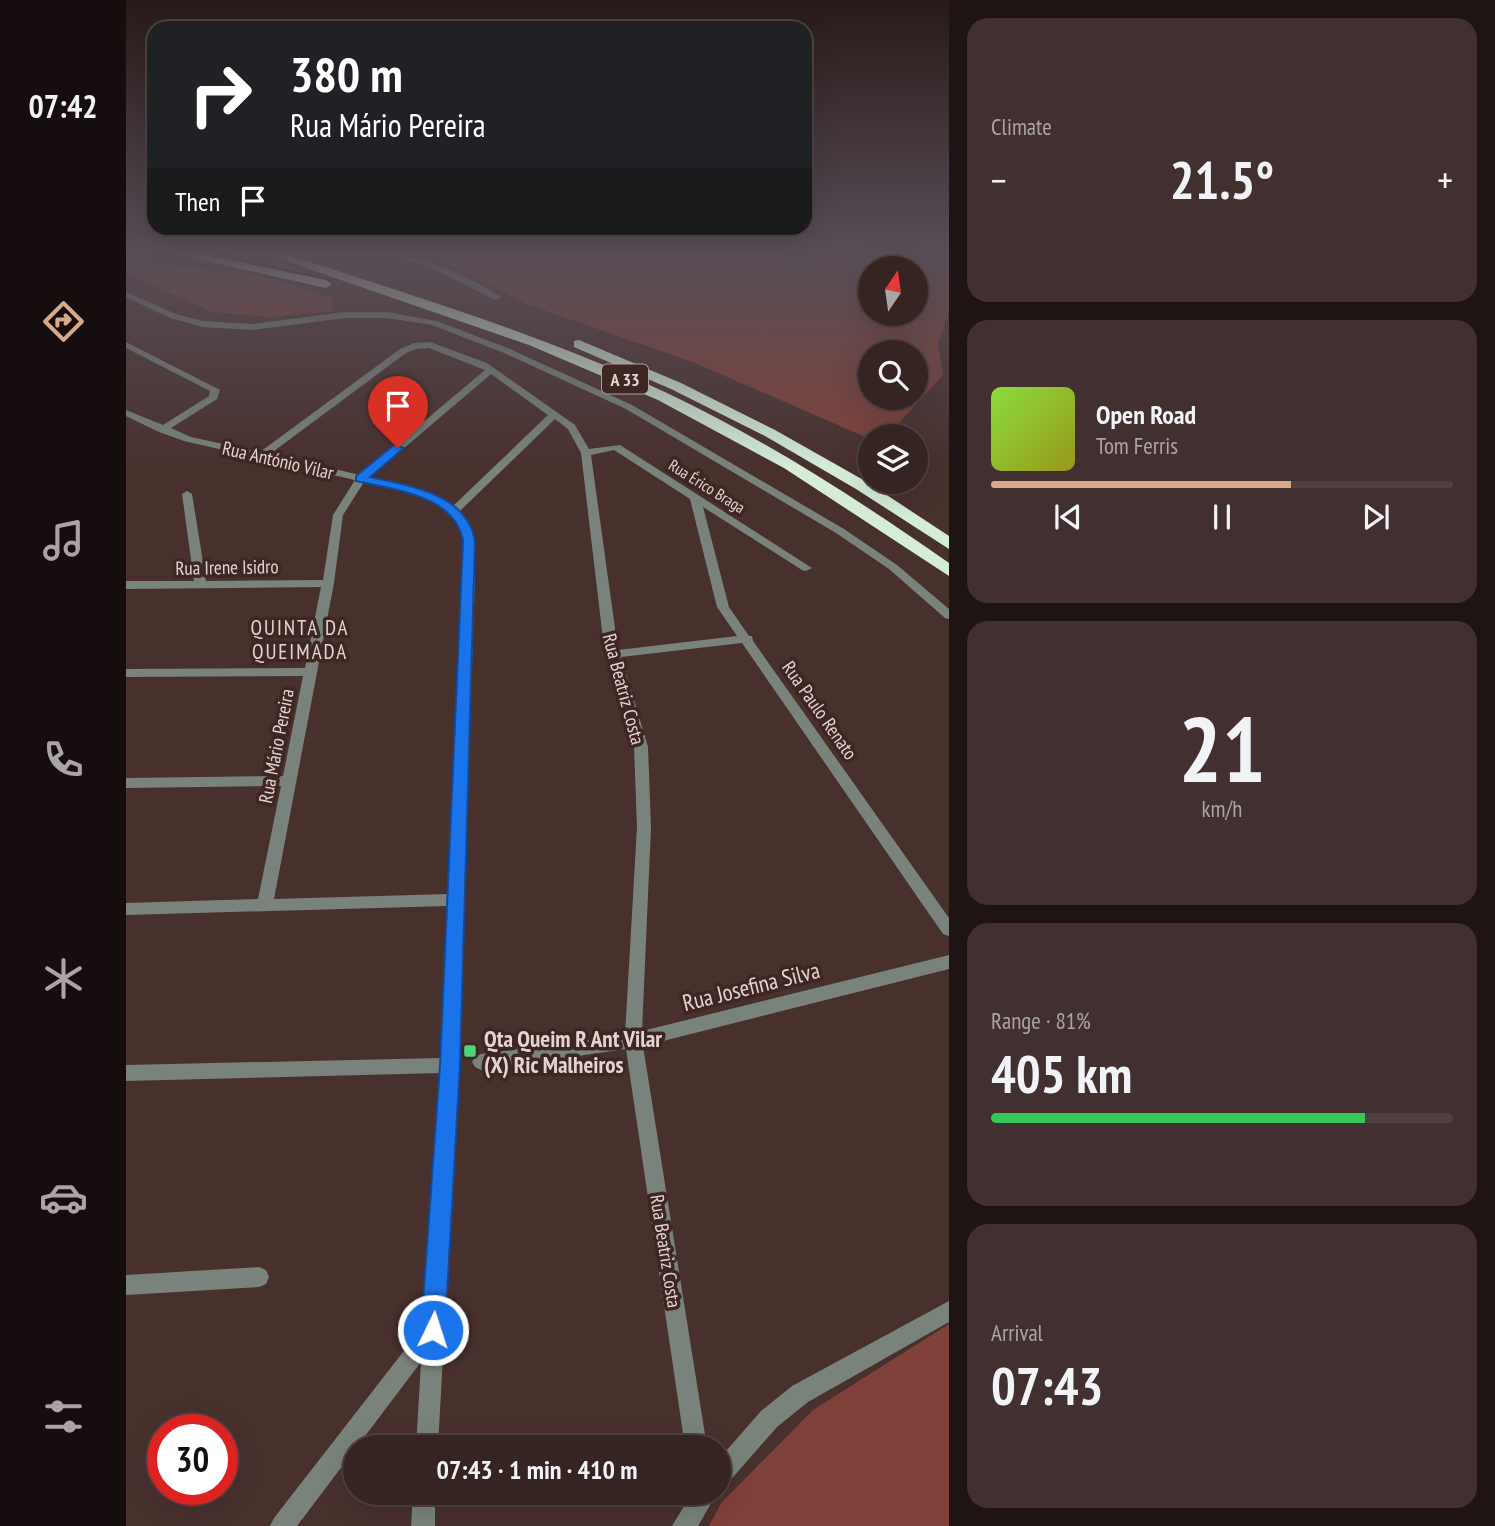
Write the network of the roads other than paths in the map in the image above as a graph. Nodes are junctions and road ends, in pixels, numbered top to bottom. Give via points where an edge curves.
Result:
1 (206, 324) edge
2 (274, 324) edge
3 (437, 324) edge
4 (469, 324) edge
5 (485, 324) edge
6 (522, 324) edge
7 (126, 345) edge
8 (491, 370) junction
9 (126, 413) edge
10 (555, 414) junction
11 (162, 430) junction
12 (586, 453) junction
13 (261, 456) junction
14 (361, 479) junction
15 (826, 486) junction
16 (187, 494) dead end
17 (695, 496) junction
18 (454, 510) junction
19 (949, 544) edge
20 (806, 568) dead end
21 (949, 571) edge
22 (328, 583) junction
23 (126, 585) edge
24 (201, 585) junction
25 (949, 615) edge
26 (748, 639) junction
27 (613, 654) junction
28 (310, 672) junction
29 (126, 673) edge
30 (289, 781) junction
31 (126, 783) edge
32 (456, 900) junction
33 (265, 904) junction
34 (126, 909) edge
35 (949, 930) edge
36 (949, 962) edge
37 (633, 1041) junction
38 (481, 1062) dead end
39 (450, 1065) junction
40 (126, 1073) edge
41 (259, 1277) dead end
42 (126, 1285) edge
43 (949, 1311) edge
44 (433, 1330) junction
45 (428, 1435) edge
46 (694, 1435) edge
47 (731, 1462) edge
48 (424, 1505) edge
49 (697, 1505) edge
50 (282, 1526) edge
51 (423, 1526) edge
52 (684, 1526) edge

1 - 2 street
3 - 25 street via 629,407 840,531 893,567
4 - 15 highway via 635,390
5 - 15 highway, A 33 via 590,364 705,418
6 - 19 highway, A 33 via 697,395 824,463
7 - 11 street via 215,390 214,397
8 - 10 street, Rua Beatriz Costa
8 - 13 street, Rua Beatriz Costa via 437,347 414,346
8 - 14 street, Rua Mário Pereira
9 - 11 street, Rua António Vilar
10 - 12 street, Rua Beatriz Costa via 572,427
10 - 18 street
11 - 13 street, Rua António Vilar
12 - 17 street, Rua Érico Braga via 615,447
12 - 27 street, Rua Beatriz Costa
13 - 14 street, Rua António Vilar
14 - 18 street, Rua António Vilar via 418,492
14 - 22 street, Rua Mário Pereira via 338,515
15 - 21 highway, A 33
16 - 24 street
17 - 20 street, Rua Érico Braga
17 - 26 street, Rua Paulo Renato via 723,607
18 - 32 street via 467,531 469,566
22 - 24 street, Rua Irene Isidro
22 - 28 street, Rua Mário Pereira
23 - 24 street, Rua Irene Isidro
26 - 27 street
26 - 35 street, Rua Paulo Renato
27 - 37 street, Rua Beatriz Costa via 641,747 644,827
28 - 29 street
28 - 30 street, Rua Mário Pereira
30 - 31 street
30 - 33 street, Rua Mário Pereira
32 - 33 street
32 - 39 street
33 - 34 street
36 - 37 street, Rua Josefina Silva
37 - 38 street, Rua Josefina Silva
37 - 46 street, Rua Beatriz Costa
39 - 40 street
39 - 44 street
41 - 42 street
43 - 47 street via 800,1394 769,1419
44 - 45 street
44 - 50 street
48 - 51 street
49 - 52 street

